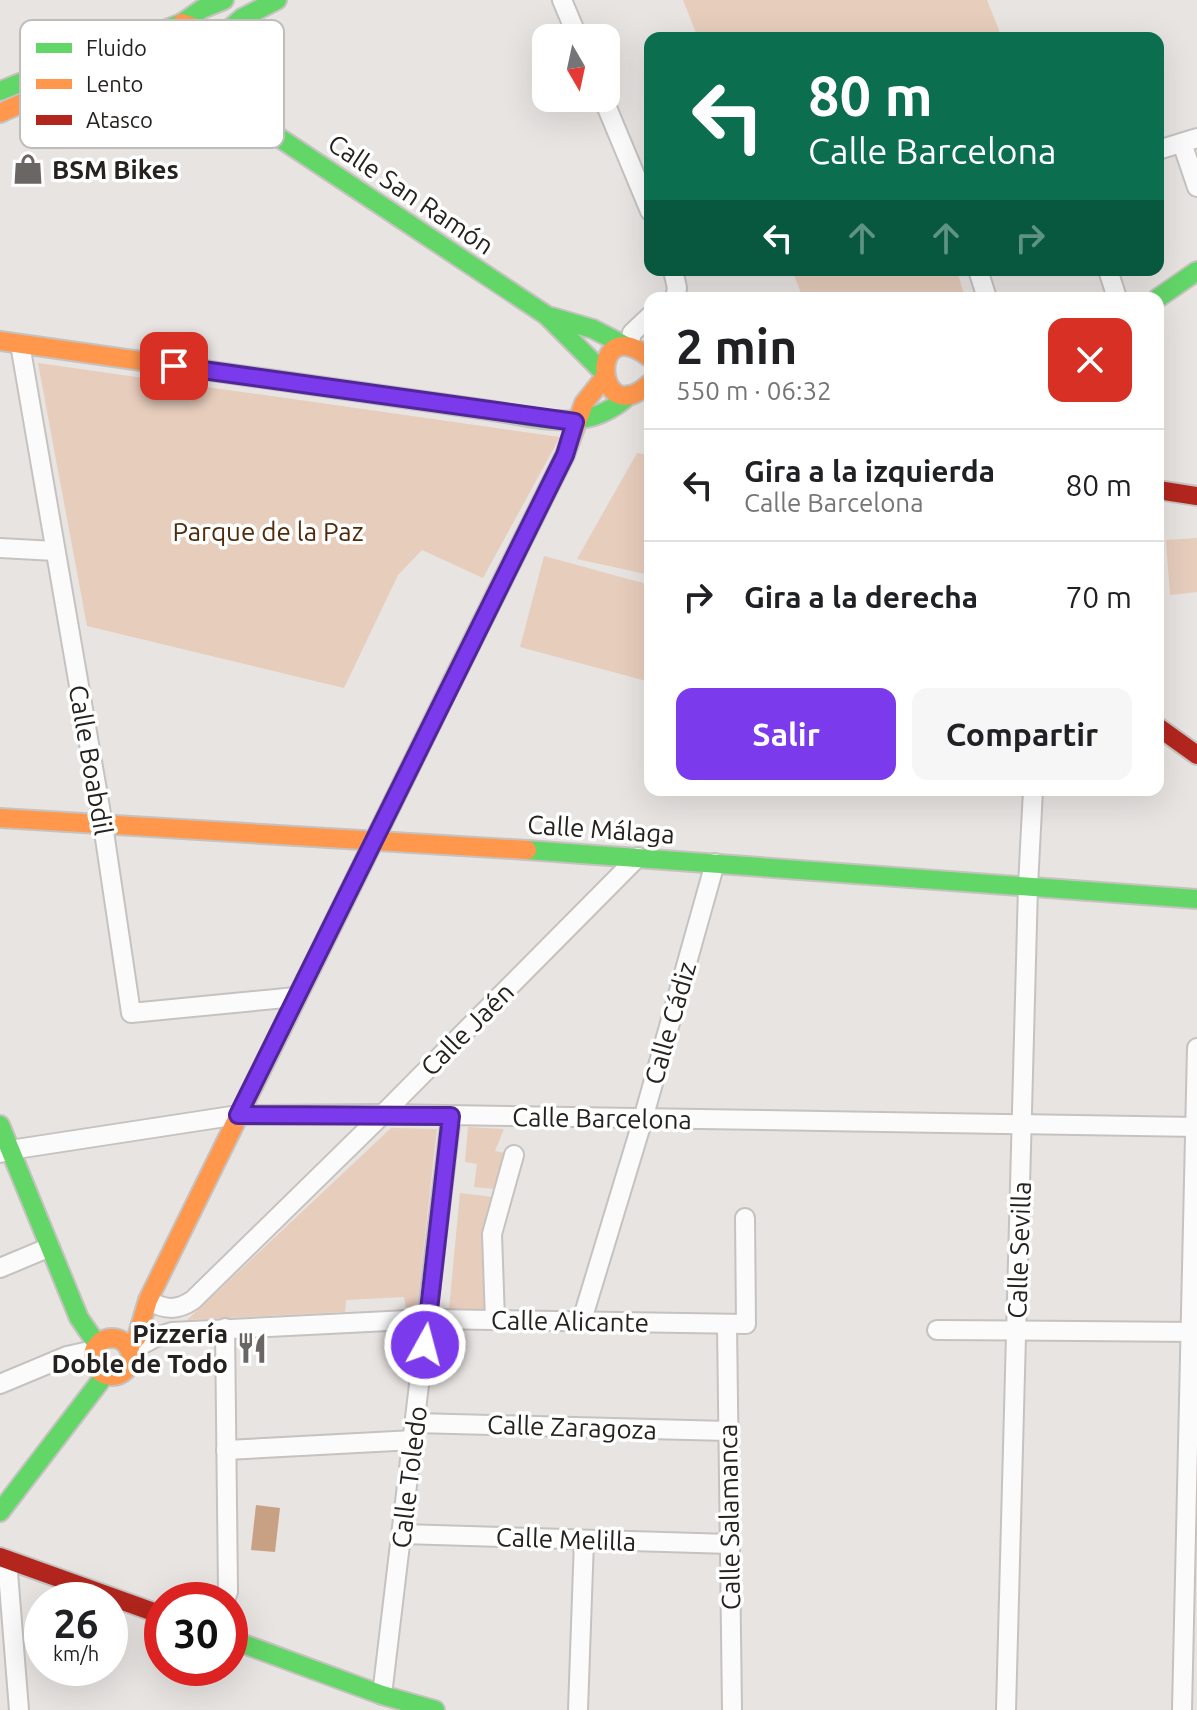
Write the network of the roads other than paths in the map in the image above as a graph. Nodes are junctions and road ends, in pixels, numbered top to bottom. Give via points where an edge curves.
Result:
1 (224, 0) edge
2 (238, 0) edge
3 (277, 0) edge
4 (562, 0) edge
5 (192, 20) edge
6 (198, 20) edge
7 (237, 20) edge
8 (572, 24) edge
9 (20, 83) edge
10 (0, 91) edge
11 (20, 105) edge
12 (609, 112) edge
13 (0, 113) edge
14 (284, 141) edge
15 (1189, 141) edge
16 (1164, 148) edge
17 (1197, 187) edge
18 (644, 197) edge
19 (1197, 271) edge
20 (1164, 294) edge
21 (546, 315) junction
22 (644, 322) edge
23 (0, 341) edge
24 (20, 344) junction
25 (626, 345) junction
26 (644, 351) edge
27 (604, 375) junction
28 (638, 397) edge
29 (575, 422) junction
30 (1164, 491) edge
31 (1197, 496) edge
32 (0, 548) edge
33 (55, 551) junction
34 (1164, 731) edge
35 (1197, 755) edge
36 (1033, 796) edge
37 (0, 818) edge
38 (103, 825) junction
39 (376, 840) junction
40 (638, 857) junction
41 (715, 863) junction
42 (1028, 886) junction
43 (1197, 899) edge
44 (296, 997) junction
45 (1197, 1048) edge
46 (383, 1114) junction
47 (238, 1115) junction
48 (451, 1116) junction
49 (643, 1119) junction
50 (1022, 1123) junction
51 (0, 1125) edge
52 (1196, 1127) edge
53 (5, 1152) edge
54 (514, 1155) dead end
55 (745, 1218) dead end
56 (50, 1247) junction
57 (0, 1268) edge
58 (148, 1300) junction
59 (428, 1319) junction
60 (495, 1320) junction
61 (582, 1320) junction
62 (727, 1324) junction
63 (225, 1328) junction
64 (937, 1330) dead end
65 (1016, 1332) junction
66 (1194, 1332) edge
67 (125, 1345) junction
68 (95, 1347) junction
69 (105, 1375) junction
70 (0, 1384) edge
71 (728, 1431) junction
72 (414, 1432) junction
73 (226, 1450) junction
74 (0, 1512) edge
75 (402, 1534) junction
76 (584, 1540) junction
77 (730, 1544) junction
78 (4, 1558) edge
79 (228, 1582) edge
80 (144, 1609) edge
81 (248, 1646) edge
82 (382, 1695) junction
83 (19, 1710) edge
84 (435, 1710) edge
85 (578, 1710) edge
86 (732, 1710) edge
87 (1006, 1710) edge
88 (1182, 1710) edge

1 - 5 street
2 - 6 street
3 - 7 street
4 - 8 street
9 - 10 street
11 - 13 street, Calle San Ramón
12 - 18 street
14 - 21 street, Calle San Ramón
15 - 16 street
15 - 17 street
19 - 20 street
21 - 25 street, Calle San Ramón
21 - 27 street, Calle San Ramón
22 - 25 street
23 - 24 street
24 - 29 street
24 - 33 street, Calle Boabdil
25 - 26 street, Calle San Ramón
25 - 27 street via 605,360
27 - 28 street, Calle San Ramón via 614,391
27 - 29 street
28 - 29 street via 597,418
29 - 39 street via 565,455
30 - 31 street
32 - 33 street
33 - 38 street, Calle Boabdil
34 - 35 street
36 - 42 street, Calle Sevilla
37 - 38 street, Calle Málaga
38 - 39 street, Calle Málaga
38 - 44 street, Calle Boabdil via 131,1013
39 - 40 street, Calle Málaga
39 - 44 street
40 - 41 street, Calle Málaga
40 - 46 street, Calle Jaén
41 - 42 street, Calle Málaga
41 - 49 street, Calle Cádiz
42 - 43 street, Calle Málaga
42 - 50 street, Calle Sevilla
44 - 47 street
45 - 52 street
46 - 47 street, Calle Barcelona
46 - 48 street, Calle Barcelona
46 - 58 street, Calle Jaén via 193,1300 173,1309
47 - 53 street, Calle Barcelona
47 - 58 street
48 - 49 street, Calle Barcelona
48 - 59 street, Calle Toledo
49 - 50 street, Calle Barcelona
49 - 61 street, Calle Cádiz
50 - 52 street, Calle Barcelona
50 - 65 street, Calle Sevilla
51 - 53 street
52 - 66 street
53 - 56 street
54 - 60 street via 492,1234
55 - 62 street via 746,1324
56 - 57 street
56 - 68 street
58 - 67 street via 137,1337
59 - 60 street, Calle Alicante
59 - 63 street, Calle Alicante
59 - 72 street, Calle Toledo
60 - 61 street, Calle Alicante
61 - 62 street, Calle Alicante
62 - 71 street, Calle Salamanca
63 - 67 street, Calle Alicante via 172,1332
63 - 73 street
64 - 65 street
65 - 66 street
65 - 87 street, Calle Sevilla
66 - 88 street
67 - 68 street via 106,1339
67 - 69 street via 130,1363 123,1373
68 - 69 street via 93,1362
68 - 70 street
69 - 74 street
71 - 72 street, Calle Zaragoza
71 - 77 street, Calle Salamanca
72 - 73 street, Calle Zaragoza
72 - 75 street, Calle Toledo
73 - 79 street
75 - 76 street, Calle Melilla
75 - 82 street, Calle Toledo
76 - 77 street, Calle Melilla
76 - 85 street
77 - 86 street, Calle Salamanca
78 - 80 street
78 - 83 street
81 - 82 street
82 - 84 street

